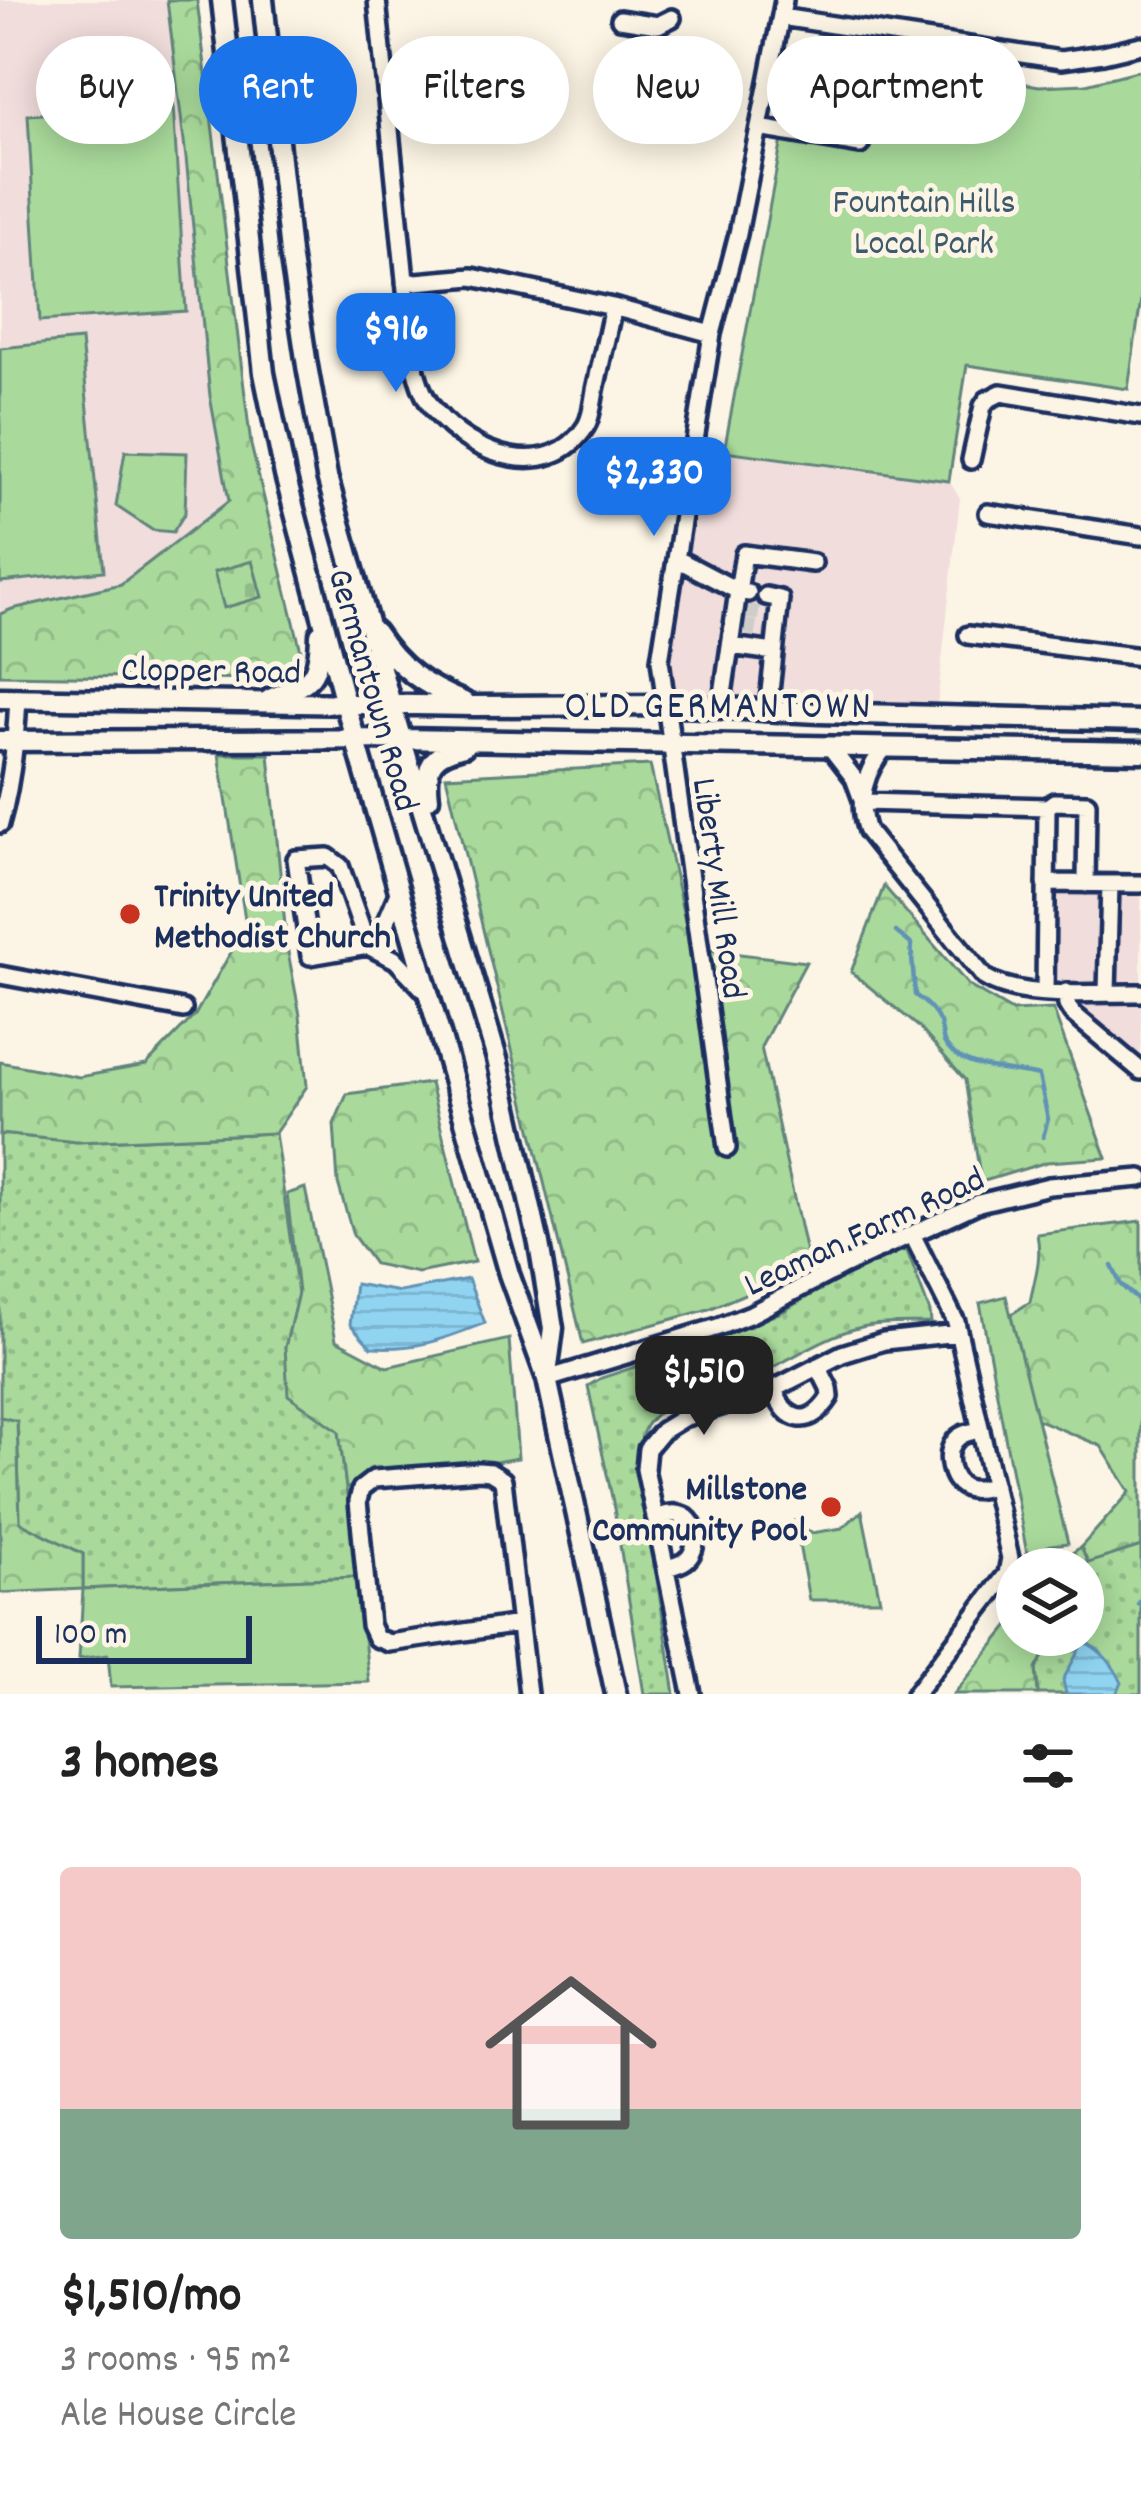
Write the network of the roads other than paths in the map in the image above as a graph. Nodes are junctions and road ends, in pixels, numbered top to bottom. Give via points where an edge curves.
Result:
1 (222, 0) edge
2 (263, 0) edge
3 (377, 0) edge
4 (782, 8) edge
5 (671, 18) dead end
6 (620, 20) dead end
7 (1141, 45) edge
8 (759, 128) junction
9 (767, 129) edge
10 (808, 136) joint
11 (405, 283) junction
12 (614, 307) junction
13 (712, 334) junction
14 (1141, 416) edge
15 (971, 460) dead end
16 (988, 513) dead end
17 (1141, 536) edge
18 (677, 560) junction
19 (813, 563) dead end
20 (751, 593) junction
21 (320, 611) junction
22 (367, 621) junction
23 (968, 634) dead end
24 (731, 646) junction
25 (774, 652) junction
26 (1141, 657) edge
27 (9, 698) edge
28 (262, 702) junction
29 (345, 703) junction
30 (391, 704) junction
31 (665, 705) junction
32 (474, 706) junction
33 (721, 708) junction
34 (768, 710) junction
35 (1141, 722) edge
36 (402, 739) junction
37 (355, 740) junction
38 (8, 741) edge
39 (486, 741) junction
40 (671, 746) junction
41 (830, 747) junction
42 (886, 747) junction
43 (1141, 752) edge
44 (862, 802) junction
45 (1047, 807) junction
46 (0, 824) edge
47 (434, 844) junction
48 (1046, 884) junction
49 (1086, 884) junction
50 (1110, 884) junction
51 (1141, 884) edge
52 (399, 891) junction
53 (368, 946) junction
54 (0, 975) edge
55 (1045, 992) junction
56 (1066, 992) junction
57 (1107, 992) junction
58 (1141, 993) edge
59 (429, 994) junction
60 (183, 1009) dead end
61 (1141, 1071) edge
62 (727, 1148) dead end
63 (1141, 1178) edge
64 (912, 1234) junction
65 (958, 1333) junction
66 (818, 1366) junction
67 (547, 1379) junction
68 (774, 1389) junction
69 (981, 1430) junction
70 (994, 1486) junction
71 (655, 1518) junction
72 (666, 1568) junction
73 (519, 1624) junction
74 (528, 1694) edge
75 (616, 1694) edge
76 (692, 1694) edge
77 (915, 1694) edge

1 - 21 main road, Germantown Road via 264,373
2 - 22 main road, Germantown Road via 307,366
3 - 11 street
4 - 7 street via 1060,60
4 - 8 street, Liberty Mill Road
5 - 6 street via 658,25
8 - 9 street
8 - 13 street, Liberty Mill Road
10 - 10 street via 860,145 872,83 819,74
11 - 12 street via 472,277
11 - 12 street via 412,360 434,410 490,452 535,459 567,449 588,423
12 - 13 street
13 - 18 street, Liberty Mill Road
14 - 15 street via 1001,393 983,406
16 - 17 street
18 - 20 street
18 - 31 street, Liberty Mill Road via 660,660
19 - 20 street via 744,554
20 - 24 street
20 - 25 street via 780,599
21 - 28 main road via 314,674
21 - 29 main road, Germantown Road
22 - 30 main road, Germantown Road
22 - 32 main road via 428,687
23 - 26 street
24 - 25 street
24 - 33 street
25 - 34 street
27 - 28 main road, Clopper Road
27 - 38 street
28 - 29 main road, Clopper Road
29 - 30 main road, Clopper Road
29 - 37 main road, Germantown Road
30 - 32 main road, Clopper Road
30 - 36 main road, Germantown Road
31 - 32 main road, Clopper Road
31 - 33 main road, Clopper Road
31 - 40 street, Liberty Mill Road
33 - 34 main road, Clopper Road
34 - 35 main road, Clopper Road
36 - 37 main road, Clopper Road
36 - 39 main road, Clopper Road
36 - 47 main road, Germantown Road
37 - 38 main road, Clopper Road
37 - 52 main road, Germantown Road
38 - 46 street
39 - 40 main road, Clopper Road
39 - 47 main road via 434,759 426,778
40 - 41 main road, Clopper Road
40 - 62 street, Liberty Mill Road
41 - 42 main road, Clopper Road
41 - 44 street
42 - 43 main road, Clopper Road
42 - 44 street via 866,775
44 - 45 street
44 - 55 street via 867,831 985,976 1021,992
45 - 48 street
45 - 49 street via 1087,803
47 - 67 main road, Germantown Road via 497,1059 539,1244 553,1328
48 - 49 street
48 - 55 street
49 - 50 street
50 - 51 street
50 - 57 street
52 - 53 street
52 - 59 main road, Germantown Road
53 - 53 street via 340,866 328,857 296,859 310,956
53 - 59 street via 396,960
54 - 60 street
55 - 56 street
56 - 57 street
56 - 61 street via 1072,1012
57 - 58 street
59 - 67 main road, Germantown Road
63 - 64 street, Leaman Farm Road via 1016,1192
64 - 65 street
64 - 67 street, Leaman Farm Road via 751,1314
65 - 66 street via 884,1341
65 - 69 street
66 - 68 street
66 - 68 street via 830,1397 815,1413 789,1416
67 - 75 main road, Germantown Road
68 - 71 street via 662,1431 647,1449 645,1469
69 - 70 street
69 - 70 street via 954,1441 950,1465 963,1487
70 - 77 street via 1010,1558 1006,1574
71 - 72 street
71 - 72 street via 685,1516 695,1534 688,1559
72 - 76 street
73 - 73 street via 500,1476 374,1479 361,1489 376,1639
73 - 74 street

